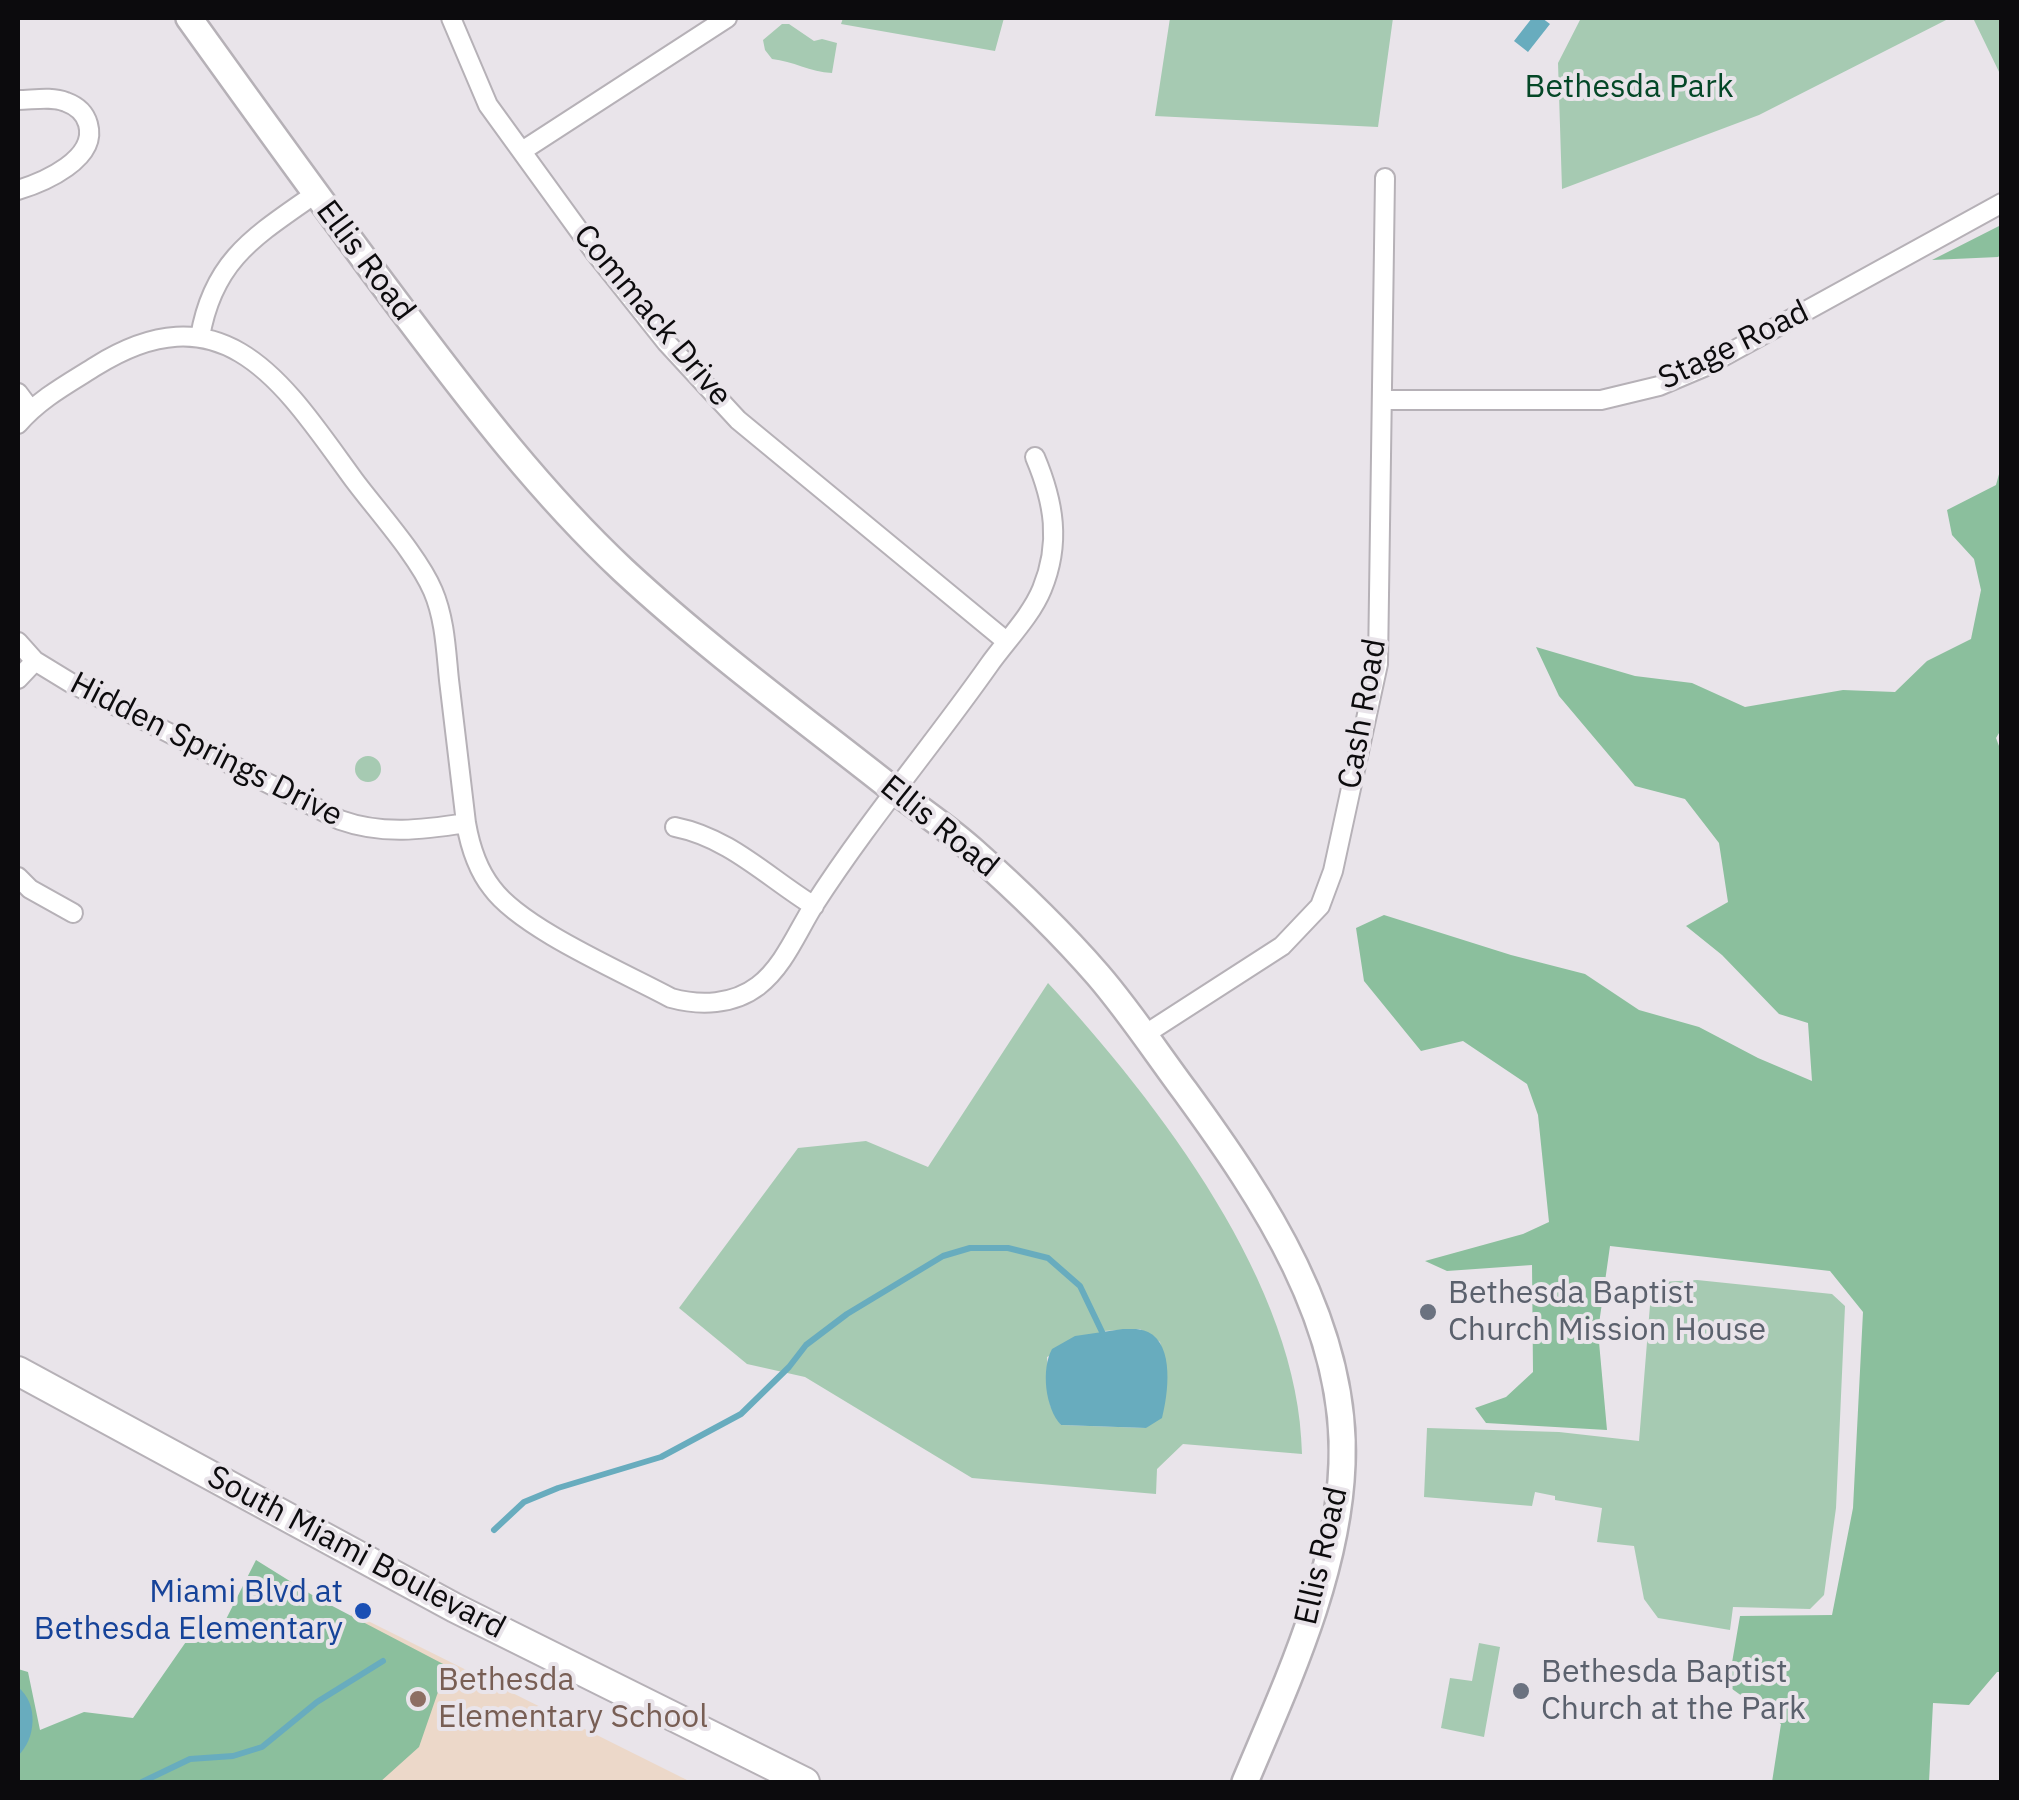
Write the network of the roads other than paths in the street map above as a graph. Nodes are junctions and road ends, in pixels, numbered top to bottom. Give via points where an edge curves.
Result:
1 (189, 18) edge
2 (450, 18) edge
3 (727, 18) edge
4 (18, 100) edge
5 (522, 151) junction
6 (1385, 178) dead end
7 (18, 190) edge
8 (314, 194) junction
9 (2002, 202) edge
10 (200, 337) junction
11 (18, 393) edge
12 (1382, 400) junction
13 (24, 416) edge
14 (1036, 457) dead end
15 (1006, 641) junction
16 (18, 642) edge
17 (36, 661) junction
18 (18, 679) edge
19 (894, 790) junction
20 (466, 824) junction
21 (675, 827) dead end
22 (18, 876) edge
23 (814, 906) junction
24 (73, 913) dead end
25 (1144, 1035) junction
26 (18, 1371) edge
27 (805, 1782) edge
28 (1245, 1782) edge

1 - 8 main road, Ellis Road
2 - 5 street, Commack Drive via 488,105
3 - 5 street
4 - 7 street via 66,102 88,121 90,136 75,160
5 - 15 street, Commack Drive via 666,342 738,420
6 - 12 street, Cash Road
8 - 10 street via 236,254 217,280
8 - 19 main road, Ellis Road via 467,396 578,526 648,592
9 - 12 street, Stage Road via 1658,386 1600,400
10 - 13 street via 156,340 115,354
10 - 20 street via 249,357 283,384 432,590 444,637
11 - 13 street
12 - 25 street, Cash Road via 1378,664 1326,894 1282,946
14 - 15 street via 1051,496 1053,550 1041,592
15 - 19 street
16 - 17 street, Hidden Springs Drive
17 - 18 street
17 - 20 street, Hidden Springs Drive via 340,820 394,831
19 - 23 street
19 - 25 main road, Ellis Road via 1050,923
20 - 23 street via 483,875 514,911 670,998 721,1002 749,992 781,960
21 - 23 street via 703,832 741,853
22 - 24 street
25 - 28 main road, Ellis Road via 1253,1188 1296,1270 1324,1335 1341,1434 1335,1524 1312,1611
26 - 27 main road, South Miami Boulevard via 455,1608

